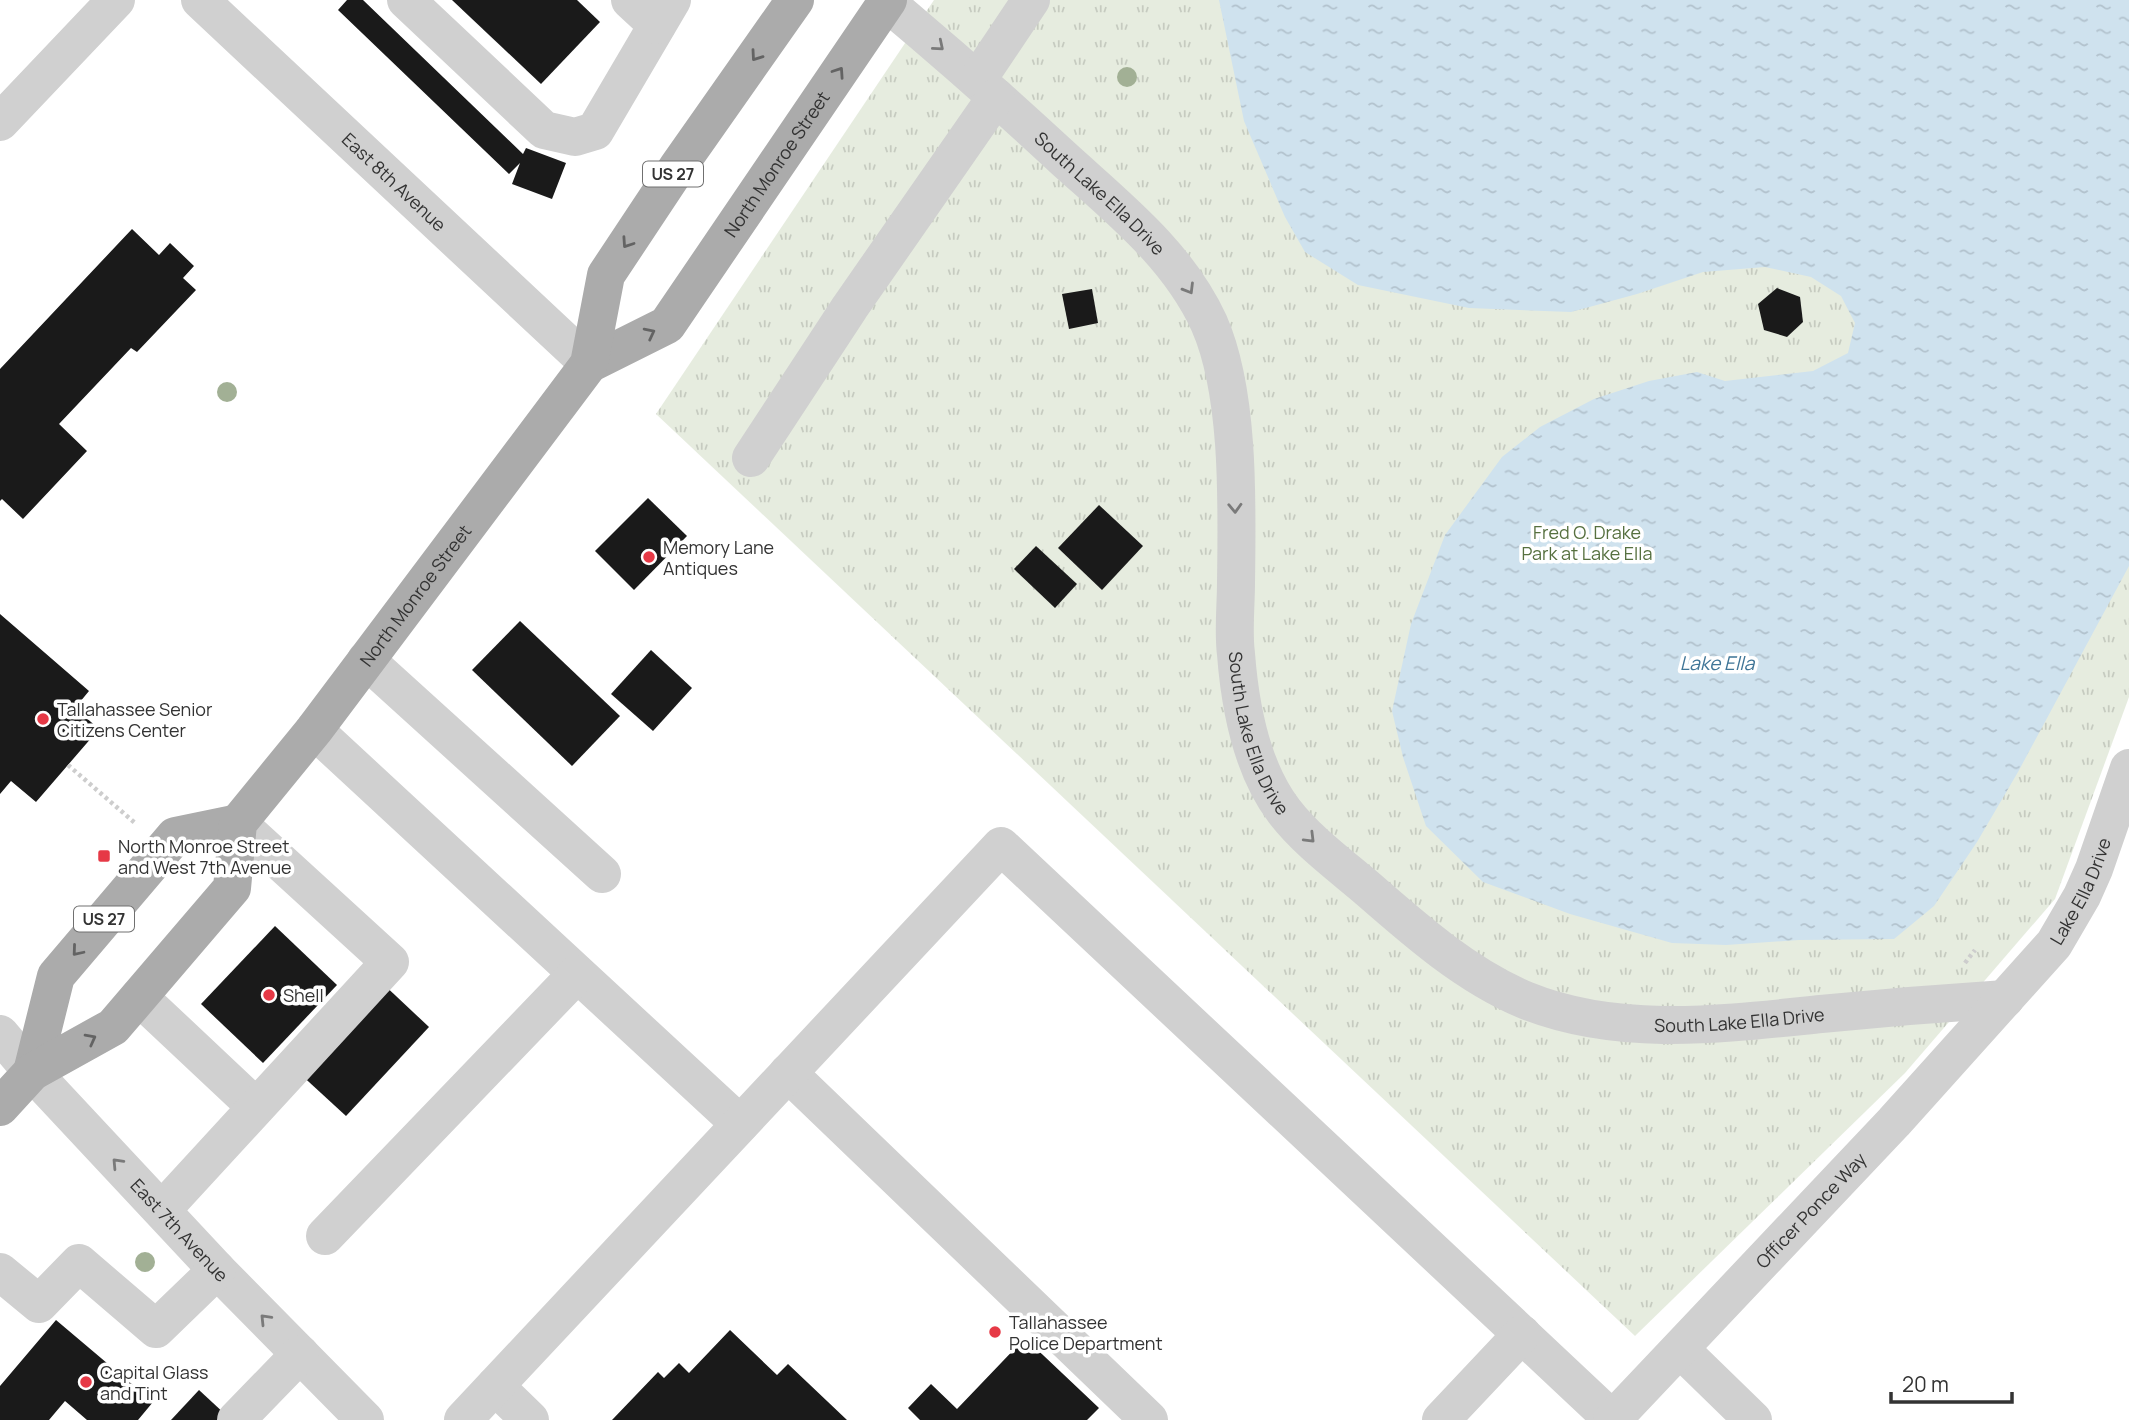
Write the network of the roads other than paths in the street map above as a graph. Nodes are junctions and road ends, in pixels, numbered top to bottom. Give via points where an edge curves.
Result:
1 (116, 0) edge
2 (200, 0) edge
3 (406, 0) edge
4 (795, 0) edge
5 (1031, 0) edge
6 (886, 1) edge
7 (653, 8) edge
8 (987, 88) junction
9 (0, 122) edge
10 (589, 364) junction
11 (751, 458) dead end
12 (366, 660) junction
13 (314, 730) junction
14 (2129, 768) edge
15 (237, 824) junction
16 (601, 874) dead end
17 (577, 974) junction
18 (139, 997) junction
19 (2005, 999) junction
20 (0, 1034) edge
21 (32, 1072) junction
22 (788, 1073) junction
23 (0, 1107) edge
24 (256, 1107) junction
25 (740, 1124) junction
26 (162, 1210) junction
27 (325, 1236) dead end
28 (217, 1270) junction
29 (0, 1272) edge
30 (1522, 1334) junction
31 (1680, 1349) junction
32 (300, 1354) junction
33 (495, 1386) junction
34 (253, 1414) edge
35 (365, 1420) edge
36 (463, 1420) edge
37 (530, 1420) edge
38 (1149, 1420) edge
39 (1441, 1420) edge
40 (1613, 1420) edge
41 (1753, 1420) edge

1 - 9 street
2 - 10 street, East 8th Avenue
3 - 7 street via 544,130 575,137 596,131
4 -> 10 main road, North Monroe Street / US 27 via 606,275
5 - 8 street
6 -> 8 street, South Lake Ella Drive
10 -> 6 main road, North Monroe Street / US 27 via 667,325
8 - 11 street
8 -> 19 street, South Lake Ella Drive via 1147,235 1177,270 1208,321 1221,358 1233,422 1235,652 1250,737 1262,773 1284,811 1313,842 1425,938 1484,979 1526,1000 1582,1019 1718,1024
10 - 12 main road, North Monroe Street / US 27
12 - 13 main road, North Monroe Street / US 27
12 - 16 street
13 - 15 main road, North Monroe Street / US 27
13 - 17 street
14 - 19 street, Lake Ella Drive via 2082,896 2054,944
15 - 18 main road, US 27 via 232,888
15 -> 21 main road, US 27 via 175,836 56,976
15 - 24 street via 390,962
17 - 25 street
17 - 27 street
21 -> 18 main road, US 27 via 113,1027
18 - 24 street
19 - 31 street, Officer Ponce Way
20 - 21 street, East 7th Avenue
21 - 23 main road, US 27
26 -> 21 street, East 7th Avenue
22 - 25 street
22 - 30 street via 1001,846
22 - 38 street
24 - 26 street
25 - 33 street
26 - 28 street, East 7th Avenue
28 - 29 street via 156,1329 79,1263 39,1304
32 -> 28 street, East 7th Avenue
30 - 39 street
30 - 40 street
31 - 40 street, Officer Ponce Way
31 - 41 street
32 - 34 street
32 - 35 street, East 7th Avenue
33 - 36 street
33 - 37 street

